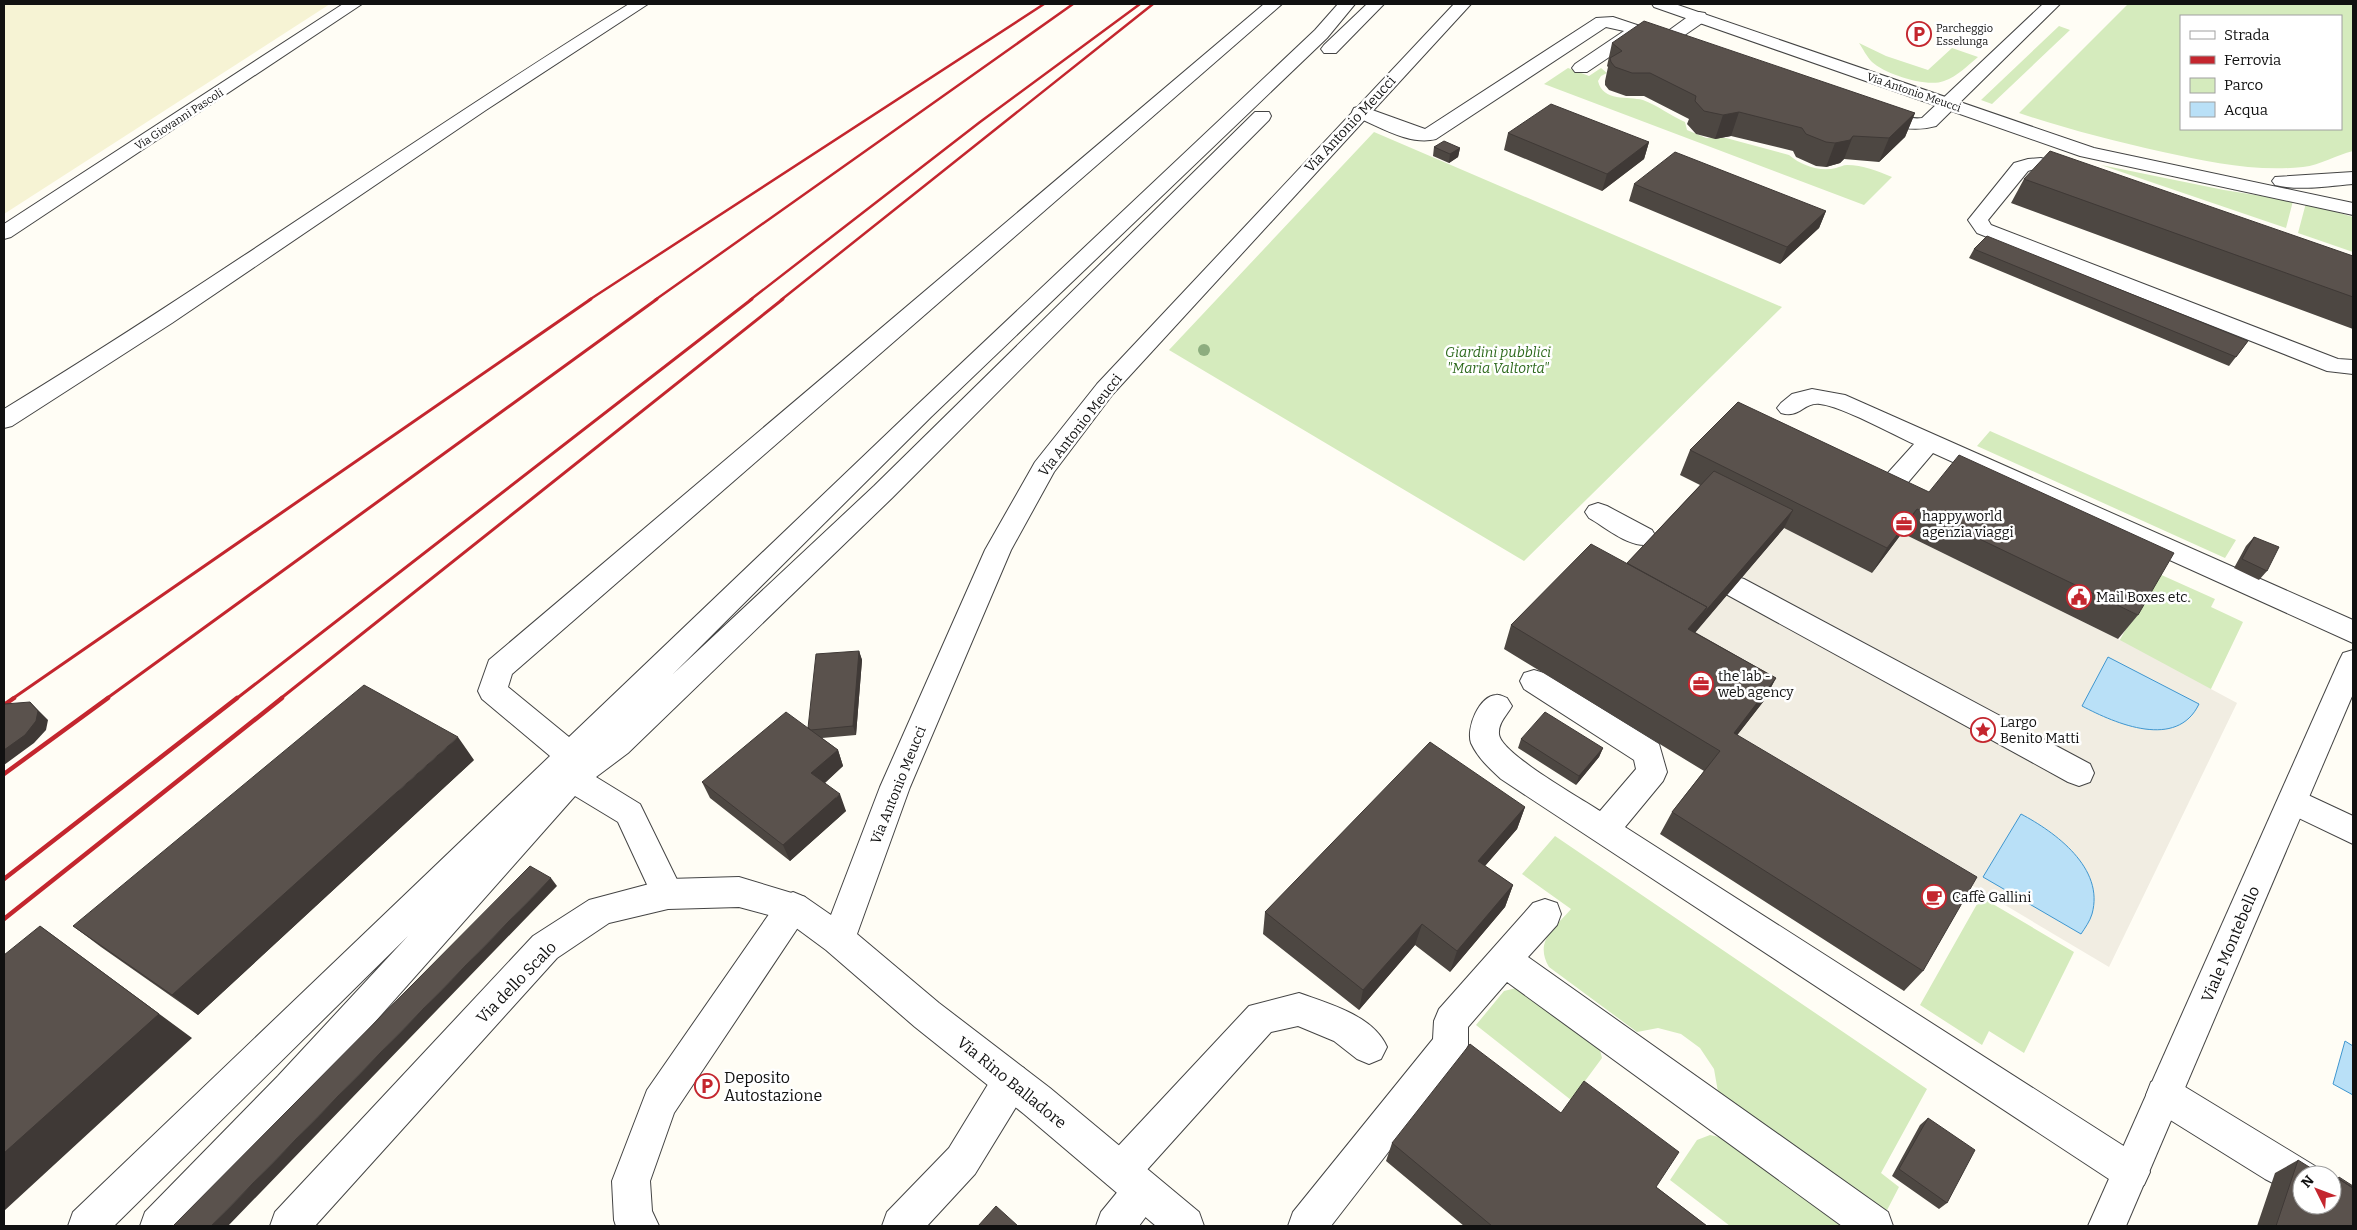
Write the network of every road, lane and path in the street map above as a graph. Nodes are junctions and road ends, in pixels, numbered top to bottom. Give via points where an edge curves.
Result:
1 (354, 4) edge
2 (640, 4) edge
3 (1274, 4) edge
4 (1347, 4) edge
5 (1376, 4) edge
6 (1464, 4) edge
7 (1660, 4) edge
8 (2052, 4) edge
9 (1699, 17) junction
10 (1637, 30) junction
11 (1666, 40) junction
12 (1685, 47) edge
13 (1581, 68) dead end
14 (1948, 104) junction
15 (1860, 109) edge
16 (1361, 112) junction
17 (2171, 172) junction
18 (2353, 178) edge
19 (2090, 180) edge
20 (2353, 210) edge
21 (4, 233) edge
22 (2353, 367) edge
23 (1789, 408) dead end
24 (4, 420) edge
25 (1930, 441) junction
26 (1848, 466) edge
27 (1598, 512) dead end
28 (1643, 537) dead end
29 (1734, 586) edge
30 (2353, 632) edge
31 (2353, 661) edge
32 (1534, 681) dead end
33 (1497, 706) dead end
34 (571, 767) junction
35 (2079, 773) dead end
36 (2293, 801) junction
37 (1604, 829) junction
38 (2353, 831) edge
39 (668, 894) junction
40 (793, 908) junction
41 (1544, 914) dead end
42 (838, 939) junction
43 (1505, 960) junction
44 (1369, 1047) dead end
45 (1011, 1081) junction
46 (2164, 1095) junction
47 (2131, 1172) junction
48 (2292, 1174) edge
49 (1131, 1181) junction
50 (87, 1226) edge
51 (159, 1226) edge
52 (289, 1226) edge
53 (640, 1226) edge
54 (901, 1226) edge
55 (1115, 1226) edge
56 (1185, 1226) edge
57 (1307, 1226) edge
58 (1874, 1226) edge
59 (2107, 1226) edge

1 - 21 street, Via Giovanni Pascoli
2 - 24 street via 419,146 73,378
3 - 34 street via 499,668 492,691 526,716
4 - 34 street via 1321,34 924,410
5 - 34 street via 883,492 617,744
6 - 16 street, Via Antonio Meucci
7 - 9 street, Via Antonio Meucci
8 - 14 street
9 - 11 street
9 - 14 street, Via Antonio Meucci
10 - 11 street
10 - 13 street
10 - 16 street via 1602,22 1429,135 1418,135
11 - 12 street
14 - 15 street via 1929,122 1920,125 1897,122
14 - 17 street, Via Antonio Meucci via 2062,144
16 - 42 street, Via Antonio Meucci via 1105,389 1044,468 998,550 906,760
17 - 18 street, Via Antonio Meucci via 2294,182
17 - 20 street, Via Antonio Meucci
19 - 22 street via 2043,164 2030,163 2021,167 1978,220 1984,229 1998,236 2335,366
23 - 25 street via 1800,398 1826,396
25 - 26 street via 1890,487
25 - 30 street
27 - 28 street
29 - 35 street
31 - 36 street, Viale Montebello
32 - 37 street via 1648,753 1652,772
33 - 37 street via 1487,718 1484,733 1490,750 1512,770
34 - 39 street via 629,813
34 - 50 street
34 - 51 street via 291,1088
36 - 38 street
36 - 46 street, Viale Montebello
37 - 47 street
39 - 40 street, Via dello Scalo via 739,892
39 - 52 street, Via dello Scalo via 601,910 545,948
40 - 42 street, Via dello Scalo
40 - 53 street via 660,1103 631,1181 633,1220
41 - 43 street
42 - 45 street, Via Rino Balladore
43 - 57 street via 1451,1021 1450,1045
43 - 58 street
44 - 49 street via 1346,1029 1299,1009 1261,1018
45 - 49 street, Via Rino Balladore
45 - 54 street via 962,1161
46 - 47 street, Viale Montebello
46 - 48 street
47 - 59 street, Viale Montebello
49 - 55 street
49 - 56 street, Via Rino Balladore

